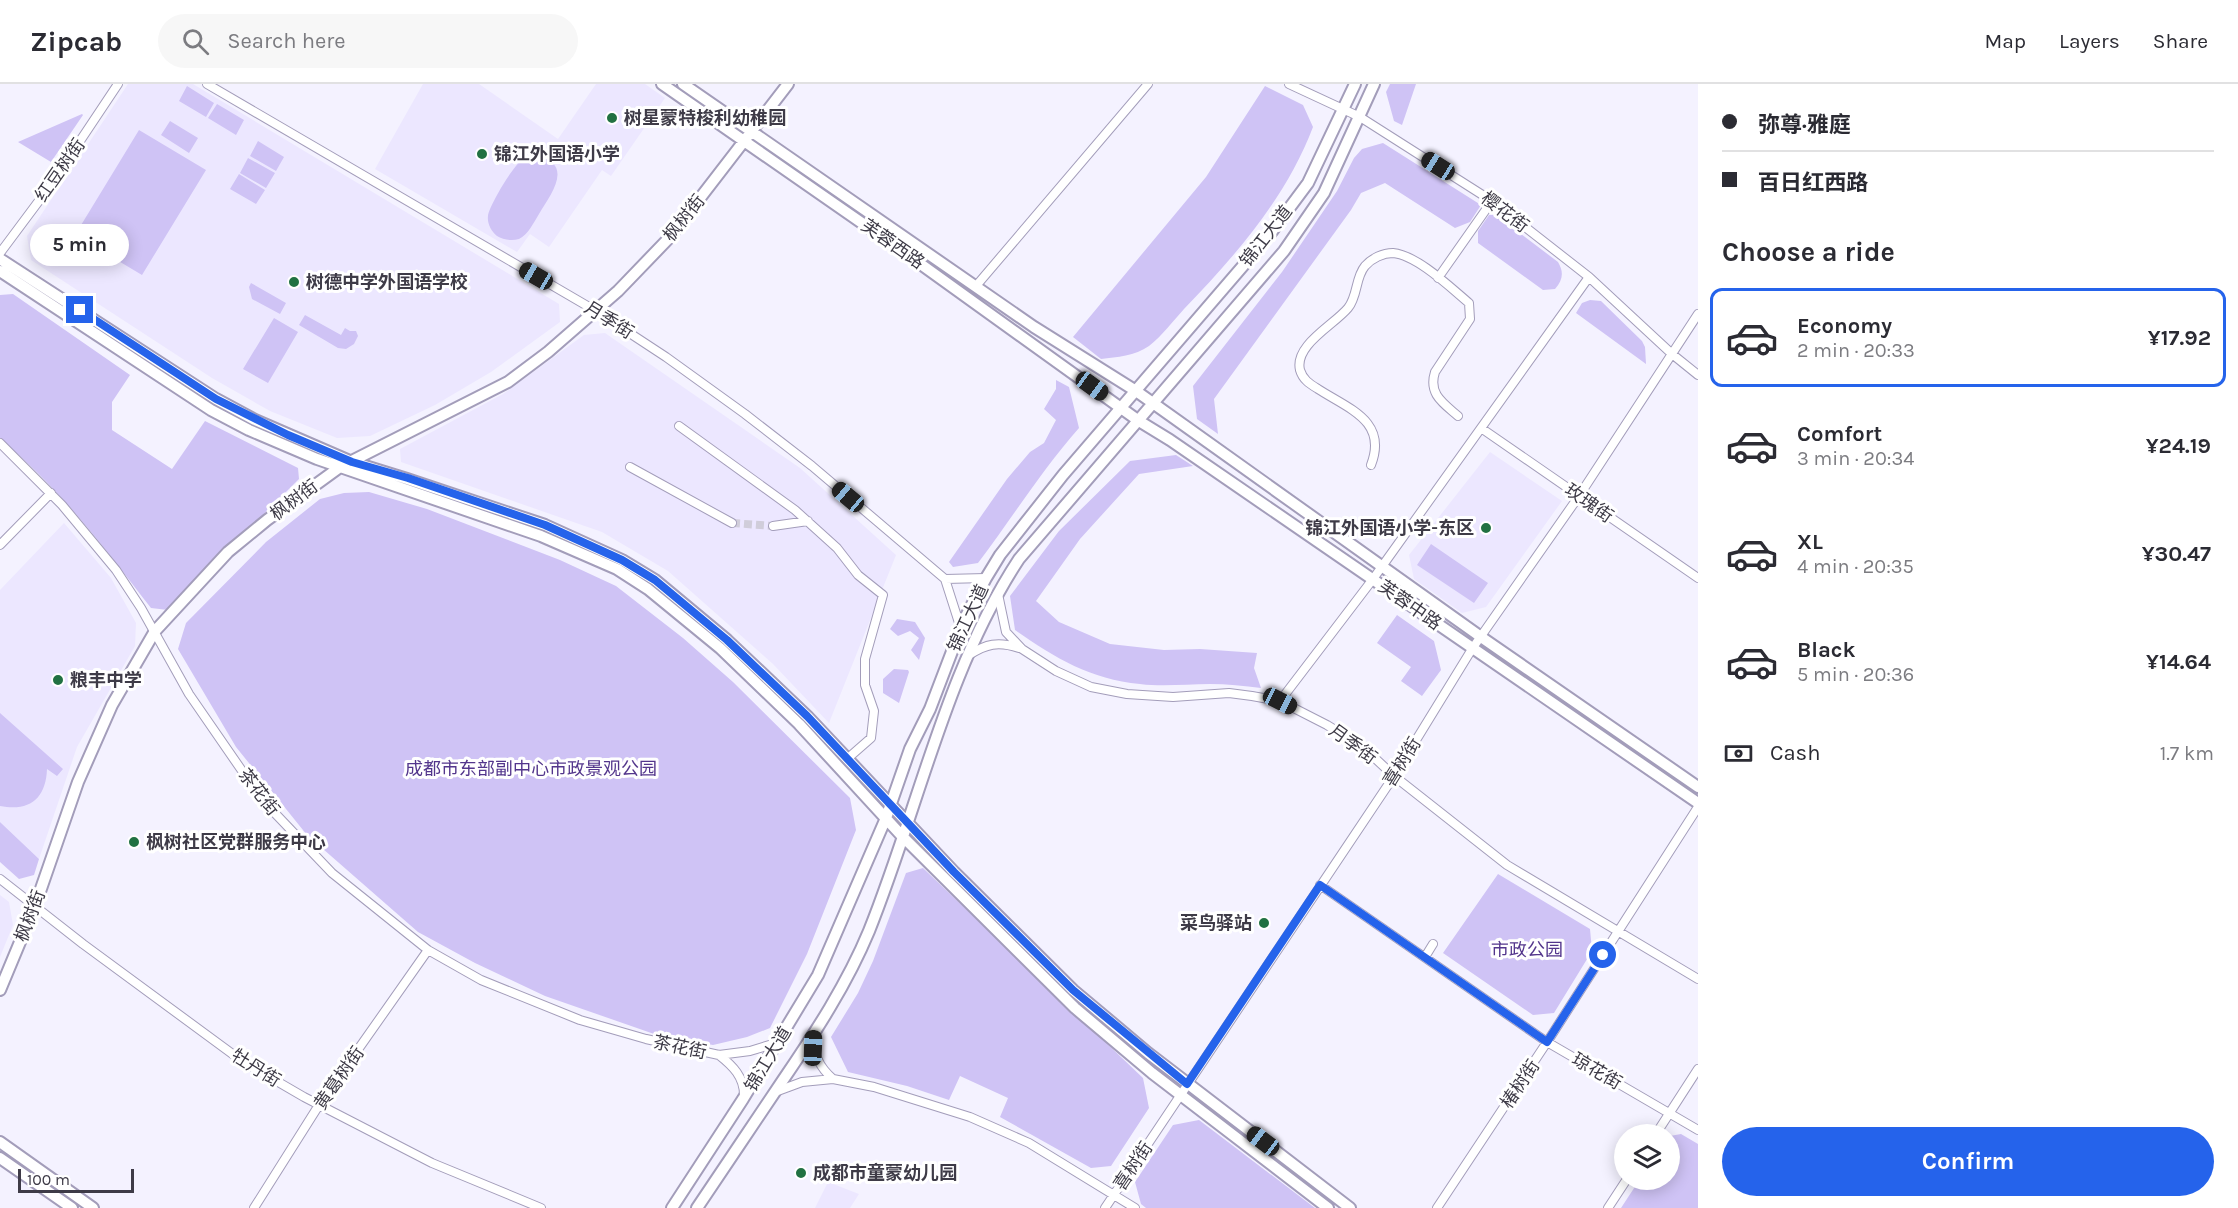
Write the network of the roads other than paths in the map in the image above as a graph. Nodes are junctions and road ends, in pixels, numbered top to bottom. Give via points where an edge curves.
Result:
1 (118, 84) edge
2 (207, 84) edge
3 (662, 84) edge
4 (683, 84) edge
5 (788, 84) edge
6 (1148, 84) edge
7 (1289, 84) edge
8 (1355, 84) edge
9 (1374, 84) edge
10 (1344, 108) junction
11 (1360, 117) junction
12 (752, 132) junction
13 (744, 141) junction
14 (1492, 201) junction
15 (0, 253) edge
16 (0, 259) edge
17 (0, 271) edge
18 (1588, 277) junction
19 (1438, 278) junction
20 (976, 286) junction
21 (596, 311) junction
22 (1698, 314) edge
23 (1672, 354) junction
24 (1698, 375) edge
25 (1136, 391) junction
26 (1154, 404) junction
27 (1121, 407) junction
28 (1458, 416) dead end
29 (1139, 421) junction
30 (679, 426) dead end
31 (1481, 428) junction
32 (0, 443) edge
33 (352, 462) junction
34 (1371, 465) dead end
35 (630, 466) dead end
36 (340, 467) junction
37 (51, 493) junction
38 (1579, 496) junction
39 (808, 521) junction
40 (732, 523) tunnel mouth
41 (773, 526) tunnel mouth
42 (0, 545) edge
43 (1382, 567) junction
44 (986, 578) junction
45 (1698, 578) edge
46 (945, 579) junction
47 (1373, 579) junction
48 (997, 592) junction
49 (961, 629) junction
50 (154, 631) junction
51 (1480, 637) junction
52 (1022, 649) junction
53 (1472, 649) junction
54 (967, 656) junction
55 (1280, 701) junction
56 (847, 759) junction
57 (1394, 776) junction
58 (1698, 787) edge
59 (890, 804) junction
60 (1698, 805) edge
61 (886, 818) junction
62 (907, 821) junction
63 (902, 836) junction
64 (0, 879) edge
65 (1320, 885) junction
66 (35, 906) junction
67 (1618, 932) junction
68 (1433, 944) dead end
69 (428, 950) junction
70 (1425, 957) junction
71 (1698, 979) edge
72 (0, 990) edge
73 (814, 1033) junction
74 (782, 1035) junction
75 (1547, 1042) junction
76 (719, 1055) junction
77 (1698, 1069) edge
78 (832, 1079) junction
79 (1187, 1084) junction
80 (775, 1092) junction
81 (1180, 1095) junction
82 (743, 1099) junction
83 (319, 1105) junction
84 (1670, 1113) junction
85 (1663, 1124) edge
86 (1698, 1130) edge
87 (0, 1142) edge
88 (0, 1158) edge
89 (1620, 1190) edge
90 (1114, 1194) junction
91 (72, 1208) edge
92 (93, 1208) edge
93 (254, 1208) edge
94 (541, 1208) edge
95 (672, 1208) edge
96 (697, 1208) edge
97 (1105, 1208) edge
98 (1135, 1208) edge
99 (1328, 1208) edge
100 (1350, 1208) edge
101 (1437, 1208) edge
102 (1608, 1208) edge

1 - 15 street, 红豆树街
2 - 21 street, 月季街
3 - 13 main road, 芙蓉西路
4 - 12 main road, 芙蓉西路
5 - 12 main road, 枫树街
6 - 20 street
7 - 10 street, 樱花街
8 - 10 main road, 锦江大道
9 - 11 main road, 锦江大道
10 - 11 street, 樱花街
10 - 25 main road, 锦江大道 via 1308,183 1267,238
11 - 14 street, 樱花街
11 - 26 main road, 锦江大道 via 1323,193 1284,250
12 - 13 main road, 枫树街
12 - 20 main road, 芙蓉西路
13 - 21 main road, 枫树街 via 670,237
13 - 27 main road, 芙蓉西路
14 - 18 street, 樱花街
14 - 19 street
16 - 33 main road via 216,399
17 - 36 main road via 211,410
18 - 23 street, 樱花街
18 - 31 street
19 - 28 street via 1469,303 1471,311 1433,379 1439,400
19 - 34 street via 1403,255 1392,253 1371,260 1361,273 1350,306 1302,352 1299,368 1307,382 1366,420 1373,430 1376,442
20 - 25 main road, 芙蓉西路
21 - 33 main road, 枫树街 via 508,382
21 - 46 street, 月季街 via 745,414
22 - 23 street, 喜树街
23 - 24 street, 樱花街
23 - 38 street, 喜树街
25 - 26 main road, 芙蓉中路
25 - 27 main road, 锦江大道
26 - 29 main road, 锦江大道
26 - 43 main road, 芙蓉中路
27 - 29 main road, 芙蓉中路
27 - 44 main road, 锦江大道 via 1063,475
29 - 47 main road, 芙蓉中路
29 - 48 main road, 锦江大道 via 1019,559
30 - 39 street
31 - 38 street, 玫瑰街
31 - 43 street
32 - 37 street, 茶花街
33 - 36 main road, 枫树街
33 - 56 main road via 545,525 622,560 655,580 727,640
35 - 40 street
36 - 50 main road, 枫树街 via 228,552
36 - 61 main road via 541,536 617,569 720,648 792,717
37 - 42 street
37 - 50 street, 茶花街 via 116,570
38 - 45 street, 玫瑰街
38 - 51 street, 喜树街
39 - 41 street
39 - 56 street via 858,575 883,595 865,659 865,685 874,711 871,738
43 - 47 street
43 - 51 main road, 芙蓉中路
44 - 46 street
44 - 49 main road, 锦江大道
46 - 49 street
47 - 53 main road, 芙蓉中路
47 - 55 street
48 - 52 street, 月季街 via 1006,632
48 - 54 main road, 锦江大道
49 - 59 main road, 锦江大道
50 - 66 main road, 枫树街 via 112,705 78,782
50 - 69 street, 茶花街 via 189,694 269,807 332,873
51 - 53 street, 喜树街
51 - 58 main road, 芙蓉中路
52 - 54 street via 993,643
52 - 55 street, 月季街 via 1091,687 1173,697 1229,693
53 - 57 street, 喜树街
53 - 60 main road, 芙蓉中路
54 - 62 main road, 锦江大道
55 - 57 street, 月季街 via 1364,748
56 - 59 main road
57 - 65 street, 喜树街
57 - 67 street, 月季街 via 1507,865
59 - 61 main road, 锦江大道
59 - 62 main road
60 - 67 street, 椿树街
61 - 63 main road
61 - 74 main road, 锦江大道 via 818,975
62 - 63 main road, 锦江大道
62 - 79 main road via 1073,990
63 - 73 main road, 锦江大道 via 868,932
63 - 81 main road via 1075,1008
64 - 66 street, 牡丹街
65 - 70 street, 琼花街
65 - 79 street, 喜树街
66 - 72 main road, 枫树街
66 - 83 street, 牡丹街 via 242,1061
67 - 71 street, 月季街
67 - 75 street, 椿树街
68 - 70 street
69 - 76 street, 茶花街 via 481,980 580,1020
69 - 83 street, 黄葛树街
70 - 75 street, 琼花街
73 - 78 street via 813,1048 823,1071
73 - 80 main road, 锦江大道
74 - 76 street, 茶花街 via 775,1044
74 - 82 main road, 锦江大道
75 - 84 street, 琼花街
75 - 101 street, 椿树街
76 - 82 street, 茶花街 via 739,1075 744,1086
77 - 84 street
78 - 80 street via 802,1082
78 - 90 street via 874,1087 970,1117 1029,1143
79 - 81 street, 喜树街
79 - 100 main road
80 - 96 main road, 锦江大道
81 - 90 street, 喜树街
81 - 99 main road
82 - 95 main road, 锦江大道
83 - 93 street, 黄葛树街
83 - 94 street, 牡丹街 via 432,1163
84 - 85 street
84 - 86 street, 琼花街
87 - 92 main road
88 - 91 main road
89 - 102 street
90 - 97 street, 喜树街
90 - 98 street

